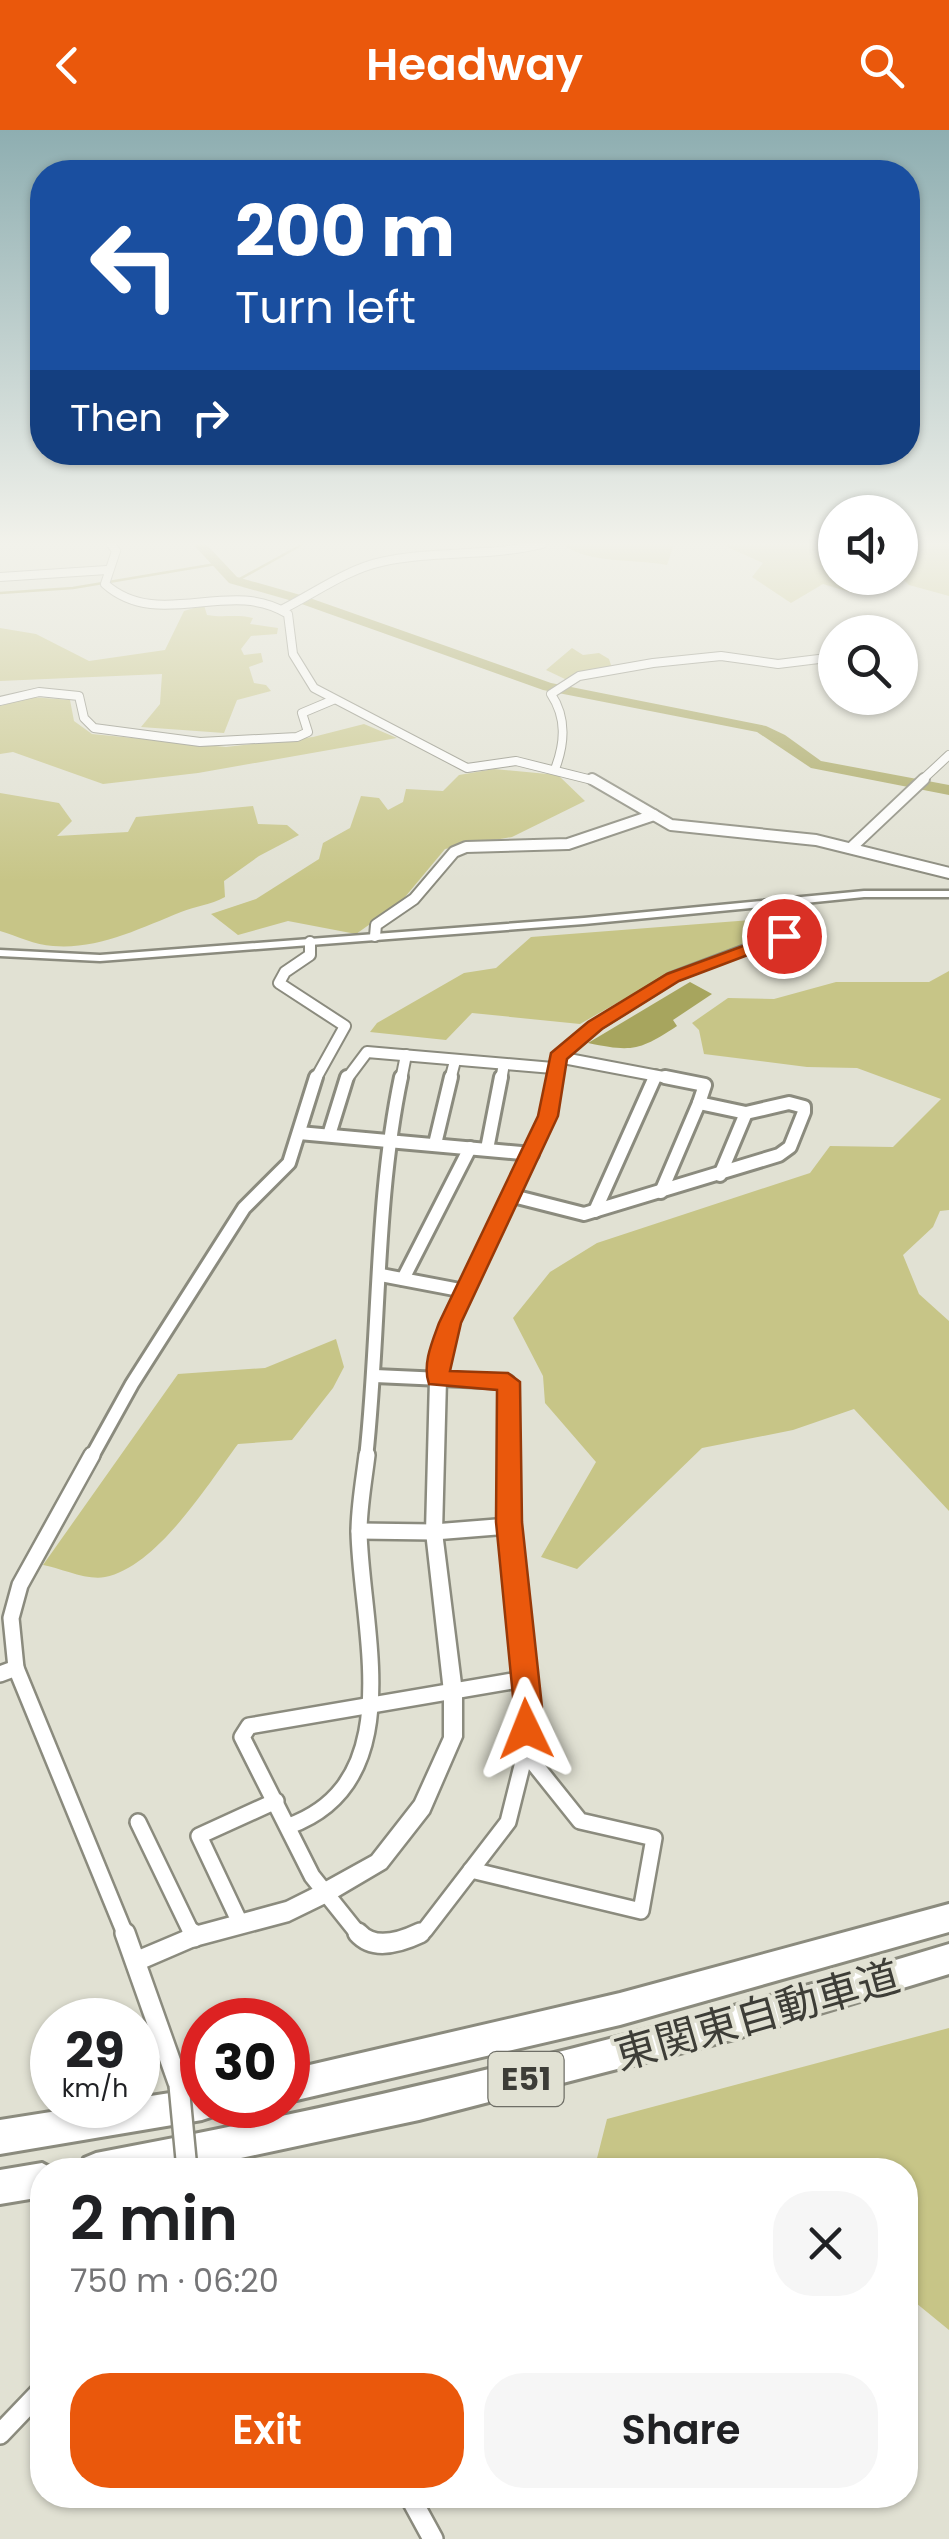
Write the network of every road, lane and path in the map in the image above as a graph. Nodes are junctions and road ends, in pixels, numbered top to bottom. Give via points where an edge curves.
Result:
1 (296, 656) edge
2 (718, 656) edge
3 (724, 656) edge
4 (818, 659) edge
5 (334, 700) junction
6 (0, 701) edge
7 (949, 755) edge
8 (554, 768) junction
9 (654, 816) junction
10 (852, 846) junction
11 (949, 873) edge
12 (949, 894) edge
13 (799, 902) junction
14 (375, 936) junction
15 (310, 942) junction
16 (0, 953) edge
17 (406, 1055) junction
18 (456, 1061) junction
19 (556, 1063) junction
20 (504, 1064) junction
21 (656, 1076) junction
22 (700, 1103) junction
23 (746, 1113) junction
24 (298, 1132) junction
25 (328, 1135) junction
26 (388, 1139) junction
27 (435, 1144) junction
28 (470, 1148) junction
29 (487, 1149) junction
30 (532, 1154) junction
31 (720, 1175) junction
32 (661, 1192) junction
33 (513, 1196) junction
34 (595, 1210) junction
35 (381, 1275) junction
36 (403, 1280) junction
37 (465, 1291) junction
38 (375, 1376) junction
39 (438, 1378) junction
40 (510, 1526) junction
41 (359, 1532) junction
42 (434, 1532) junction
43 (8, 1671) edge
44 (524, 1679) junction
45 (453, 1692) junction
46 (373, 1707) junction
47 (524, 1751) junction
48 (276, 1801) junction
49 (138, 1822) dead end
50 (289, 1826) junction
51 (471, 1870) junction
52 (324, 1894) junction
53 (949, 1918) edge
54 (241, 1925) junction
55 (194, 1938) junction
56 (949, 1960) edge
57 (137, 1962) junction
58 (180, 2067) edge
59 (310, 2081) edge
60 (180, 2096) edge
61 (190, 2128) edge
62 (0, 2137) edge
63 (163, 2158) edge
64 (188, 2158) edge
65 (30, 2182) edge
66 (0, 2187) edge
67 (30, 2403) edge
68 (0, 2434) edge
69 (416, 2508) edge
70 (433, 2539) edge

1 - 5 street via 314,688
2 - 8 street via 579,676 551,694 564,740
3 - 4 street via 778,664
5 - 6 street via 302,713 308,732 297,736 200,742 94,728 78,696 60,692
5 - 8 street via 467,768 516,762
7 - 10 street
8 - 9 street via 590,778
9 - 10 street via 697,830
9 - 14 street via 560,846 462,848 414,899 376,925
10 - 11 street
12 - 13 street
13 - 14 street
13 - 19 street via 802,914 790,932 673,978 595,1026
14 - 15 street
15 - 16 street via 100,958
15 - 24 street via 310,955 279,983 345,1026 316,1076
17 - 18 street
17 - 25 street via 360,1056
17 - 26 street
18 - 20 street
18 - 27 street
19 - 20 street
19 - 21 street
19 - 30 street via 548,1116
20 - 29 street
21 - 22 street via 705,1084
21 - 34 street
22 - 23 street
22 - 32 street
23 - 31 street
23 - 31 street via 789,1103 804,1112 790,1147
24 - 25 street
24 - 43 street via 286,1170 244,1208 132,1384 28,1569 11,1618
25 - 26 street
26 - 27 street
26 - 35 street
27 - 28 street
28 - 29 street
28 - 36 street
29 - 30 street
30 - 33 street
31 - 32 street
32 - 34 street
33 - 34 street via 584,1214
33 - 37 street
35 - 36 street
35 - 38 street
36 - 37 street
37 - 39 street via 440,1353
38 - 39 street
38 - 41 street
39 - 40 street via 508,1382
39 - 42 street
40 - 42 street
40 - 44 street
41 - 42 street
41 - 46 street
42 - 45 street
43 - 57 street
44 - 45 street
44 - 47 street
45 - 46 street
45 - 52 street via 453,1737 422,1808 379,1862
46 - 48 street via 250,1726 242,1737
46 - 50 street via 362,1755 339,1791 317,1816
47 - 51 street via 508,1822
47 - 51 street via 580,1821 654,1838 642,1912
48 - 50 street
48 - 54 street via 199,1836
49 - 55 street
50 - 52 street
51 - 52 street via 425,1930 397,1942 364,1940
52 - 54 street
53 - 59 highway, 東関東自動車道 / E51 via 730,1983
54 - 55 street
55 - 57 street
56 - 63 highway, 東関東自動車道 / E51 via 542,2076
57 - 58 street
60 - 62 highway
61 - 64 street, bridge
65 - 66 highway
67 - 68 street
69 - 70 street

